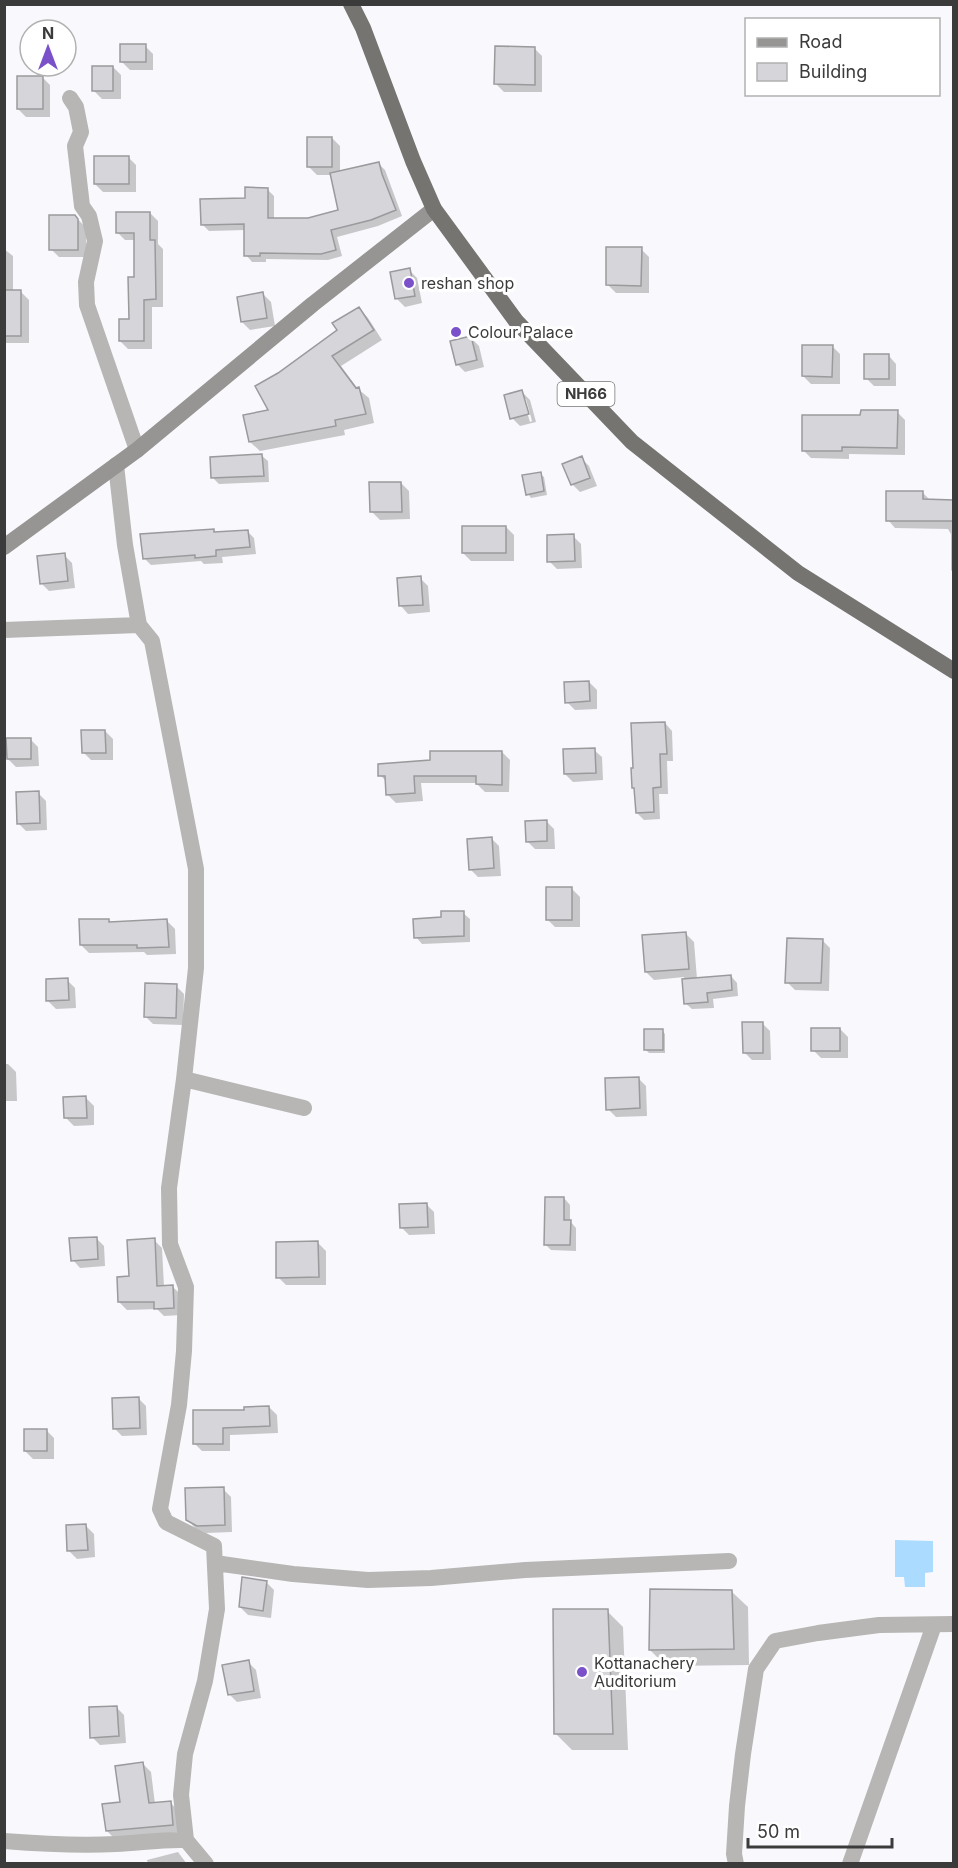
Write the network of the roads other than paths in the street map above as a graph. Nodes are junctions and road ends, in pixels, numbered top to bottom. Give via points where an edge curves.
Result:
1 (351, 4) edge
2 (70, 98) dead end
3 (434, 209) junction
4 (137, 450) junction
5 (116, 465) junction
6 (4, 547) edge
7 (139, 625) junction
8 (4, 630) edge
9 (954, 671) edge
10 (184, 1079) junction
11 (304, 1108) dead end
12 (729, 1561) dead end
13 (215, 1563) junction
14 (954, 1624) edge
15 (934, 1625) junction
16 (186, 1840) junction
17 (4, 1841) edge
18 (206, 1863) edge
19 (736, 1863) edge
20 (850, 1863) edge

1 - 3 highway, NH66
2 - 4 street via 81,132 75,146 82,206 89,216 95,241 86,282 87,305
3 - 4 main road
3 - 9 highway, NH66 via 516,321 632,442 798,573
4 - 5 main road
5 - 6 main road
5 - 7 street
7 - 8 street
7 - 10 street via 152,640 196,869 196,968
10 - 11 street
10 - 13 street via 169,1188 170,1244 186,1287 184,1351 179,1405 160,1509 166,1522 214,1546
12 - 13 street via 368,1580
13 - 16 street via 217,1609 205,1681 185,1754 181,1795
14 - 15 street
15 - 19 street via 879,1625 775,1641 756,1669 737,1806
15 - 20 street
16 - 17 street via 54,1846
16 - 18 street

